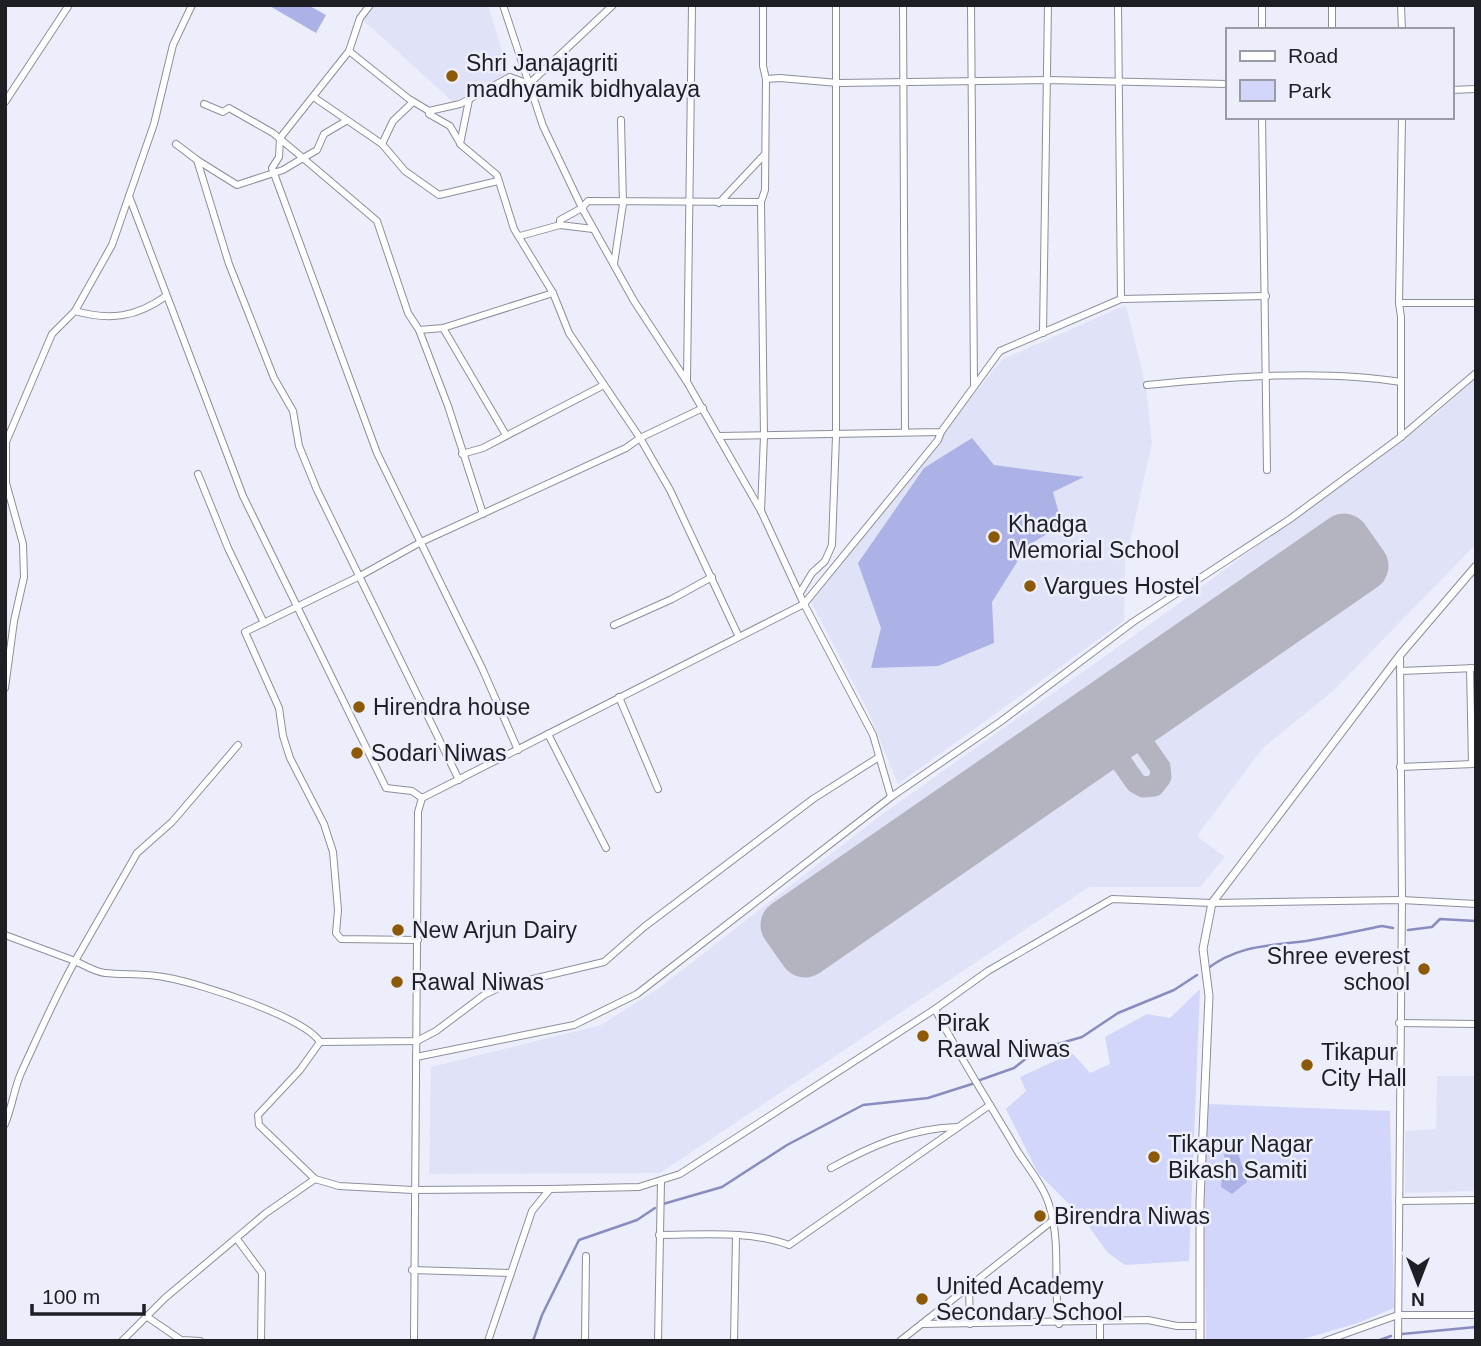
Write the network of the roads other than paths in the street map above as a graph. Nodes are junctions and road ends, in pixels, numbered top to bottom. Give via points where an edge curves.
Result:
1 (69, 5) edge
2 (192, 5) edge
3 (370, 5) edge
4 (503, 5) edge
5 (613, 5) edge
6 (692, 5) edge
7 (763, 5) edge
8 (836, 5) edge
9 (903, 5) edge
10 (971, 5) edge
11 (1048, 5) edge
12 (1118, 5) edge
13 (1262, 5) edge
14 (1332, 5) edge
15 (1401, 5) edge
16 (1262, 28) edge
17 (1332, 28) edge
18 (1402, 28) edge
19 (349, 51) junction
20 (766, 79) junction
21 (1048, 80) junction
22 (904, 82) junction
23 (838, 83) junction
24 (973, 83) junction
25 (1118, 83) junction
26 (529, 84) junction
27 (1226, 84) edge
28 (1476, 89) edge
29 (1453, 90) edge
30 (315, 98) junction
31 (469, 100) junction
32 (5, 102) edge
33 (413, 102) junction
34 (204, 104) dead end
35 (429, 111) junction
36 (1262, 119) edge
37 (1402, 119) edge
38 (621, 120) dead end
39 (346, 121) junction
40 (281, 138) junction
41 (176, 144) dead end
42 (382, 144) junction
43 (460, 144) junction
44 (765, 155) junction
45 (303, 158) junction
46 (197, 160) junction
47 (275, 171) junction
48 (498, 181) junction
49 (129, 196) junction
50 (689, 202) junction
51 (761, 202) junction
52 (719, 203) junction
53 (623, 204) junction
54 (582, 208) junction
55 (560, 225) junction
56 (593, 229) junction
57 (520, 236) junction
58 (614, 266) junction
59 (553, 293) junction
60 (166, 296) junction
61 (1266, 296) junction
62 (1121, 299) junction
63 (1399, 303) junction
64 (1476, 303) edge
65 (75, 311) junction
66 (443, 328) junction
67 (419, 330) junction
68 (1043, 333) junction
69 (1476, 373) edge
70 (1267, 377) junction
71 (687, 382) junction
72 (1401, 382) junction
73 (604, 385) junction
74 (1147, 385) dead end
75 (974, 386) junction
76 (703, 408) junction
77 (905, 432) junction
78 (941, 432) junction
79 (506, 435) junction
80 (719, 436) junction
81 (764, 436) junction
82 (836, 436) junction
83 (1401, 437) junction
84 (640, 438) junction
85 (462, 454) junction
86 (1267, 470) dead end
87 (198, 474) dead end
88 (761, 511) junction
89 (483, 514) junction
90 (422, 542) junction
91 (1476, 566) edge
92 (358, 577) junction
93 (712, 577) junction
94 (800, 593) junction
95 (804, 604) junction
96 (296, 607) junction
97 (264, 623) junction
98 (614, 625) dead end
99 (738, 635) junction
100 (1400, 655) junction
101 (1473, 668) edge
102 (1400, 671) junction
103 (5, 688) edge
104 (619, 697) junction
105 (548, 734) junction
106 (238, 745) dead end
107 (519, 750) junction
108 (879, 757) junction
109 (1474, 764) edge
110 (1400, 767) junction
111 (459, 780) junction
112 (659, 789) dead end
113 (891, 797) junction
114 (422, 798) junction
115 (606, 848) dead end
116 (1402, 900) junction
117 (1212, 903) junction
118 (1476, 904) edge
119 (5, 935) edge
120 (418, 940) junction
121 (75, 961) junction
122 (934, 1009) junction
123 (1399, 1023) junction
124 (1476, 1024) edge
125 (417, 1041) junction
126 (320, 1042) junction
127 (416, 1058) junction
128 (990, 1105) junction
129 (5, 1124) edge
130 (959, 1127) junction
131 (831, 1168) dead end
132 (315, 1179) junction
133 (661, 1181) junction
134 (550, 1189) junction
135 (413, 1190) junction
136 (1399, 1200) junction
137 (1476, 1200) edge
138 (1052, 1222) junction
139 (659, 1234) junction
140 (736, 1236) junction
141 (237, 1239) junction
142 (586, 1256) dead end
143 (412, 1270) junction
144 (511, 1273) junction
145 (969, 1287) junction
146 (1398, 1315) junction
147 (1476, 1315) edge
148 (146, 1316) junction
149 (1100, 1322) junction
150 (922, 1324) junction
151 (970, 1324) junction
152 (1059, 1324) junction
153 (1200, 1326) junction
154 (181, 1340) edge
155 (122, 1341) edge
156 (200, 1341) edge
157 (261, 1341) edge
158 (414, 1341) edge
159 (488, 1341) edge
160 (585, 1341) edge
161 (658, 1341) edge
162 (734, 1341) edge
163 (900, 1341) edge
164 (1100, 1341) edge
165 (1200, 1341) edge
166 (1325, 1341) edge
167 (1398, 1341) edge

1 - 32 street
2 - 49 street via 173,45 154,124
3 - 19 street via 360,18
4 - 26 street
5 - 26 street
6 - 50 street
7 - 20 street
8 - 23 street
9 - 22 street
10 - 24 street
11 - 21 street
12 - 25 street
13 - 16 street
14 - 17 street
15 - 18 street
19 - 30 street
19 - 33 street
20 - 23 street
20 - 44 street
21 - 24 street
21 - 25 street
21 - 68 street
22 - 23 street
22 - 24 street
22 - 77 street
23 - 82 street
24 - 75 street
25 - 27 street
25 - 62 street
26 - 31 street via 510,77
26 - 54 street
28 - 29 street
30 - 39 street
30 - 40 street
31 - 35 street
31 - 43 street
33 - 35 street
33 - 42 street via 393,121
34 - 40 street via 223,112 229,108
35 - 43 street via 450,127
36 - 61 street
37 - 63 street
38 - 53 street
39 - 42 street
39 - 45 street via 324,134 317,150
40 - 45 street
40 - 47 street
41 - 46 street
42 - 48 street via 405,171 439,195
43 - 48 street via 490,168
44 - 51 street
44 - 52 street
45 - 47 street
45 - 67 street via 377,221 408,313
46 - 47 street via 237,185
46 - 92 street via 229,264 274,378 293,411 299,446
47 - 90 street via 377,453
48 - 57 street
49 - 60 street
49 - 65 street via 112,245
50 - 52 street
50 - 53 street
50 - 71 street
51 - 52 street
51 - 81 street
53 - 54 street via 588,201
53 - 58 street
54 - 55 street via 560,220
54 - 56 street
55 - 56 street
55 - 57 street
56 - 58 street
57 - 59 street
58 - 71 street
59 - 66 street
59 - 73 street via 569,333
60 - 65 street via 149,309 110,319
60 - 96 street via 243,496
61 - 62 street
61 - 70 street
62 - 68 street
63 - 64 street
63 - 72 street
65 - 103 street via 51,334 6,442 6,483 23,544 24,577
66 - 67 street
66 - 79 street
67 - 85 street
68 - 75 street via 1000,351
69 - 83 street
70 - 72 street via 1375,377
70 - 74 street
70 - 86 street
71 - 76 street
72 - 83 street
73 - 79 street
73 - 84 street
75 - 78 street
76 - 80 street
76 - 84 street
77 - 78 street
77 - 82 street
78 - 95 street
79 - 85 street
80 - 81 street
80 - 88 street
81 - 82 street
81 - 88 street
82 - 94 street via 830,553
83 - 113 street via 1267,536 1133,622
84 - 89 street
84 - 93 street
85 - 89 street
87 - 97 street
88 - 94 street
89 - 90 street
90 - 92 street
90 - 107 street
91 - 100 street
92 - 96 street
92 - 111 street
93 - 98 street
93 - 99 street
94 - 95 street
95 - 99 street
95 - 108 street via 873,735
96 - 97 street
96 - 114 street via 386,788
97 - 120 street via 245,632 279,708 290,758 333,852 336,933 341,939
99 - 104 street
100 - 102 street
100 - 117 street
101 - 102 street
101 - 109 street
102 - 110 street
104 - 105 street
104 - 112 street
105 - 107 street
105 - 115 street
106 - 121 street via 172,822 137,853
107 - 111 street
108 - 113 street
108 - 125 street via 802,807 643,927 604,962 503,986
109 - 110 street
110 - 116 street
111 - 114 street
113 - 127 street via 669,971 611,1009 574,1024
114 - 120 street via 418,811
116 - 117 street
116 - 118 street
116 - 123 street
117 - 122 street via 1112,899 988,971
117 - 153 street via 1205,931
119 - 121 street
120 - 125 street
121 - 126 street via 102,973 170,978 225,995 286,1018 314,1033
121 - 129 street via 50,1005
122 - 128 street
122 - 133 street via 680,1174
123 - 124 street
123 - 136 street
125 - 126 street
125 - 127 street
126 - 132 street via 258,1115 259,1125
127 - 135 street
128 - 130 street
128 - 138 street via 1050,1206
130 - 131 street via 872,1145
130 - 140 street via 789,1245 775,1239
132 - 135 street via 339,1186
132 - 141 street
133 - 134 street via 639,1187
133 - 139 street
134 - 135 street
134 - 144 street via 532,1210
135 - 143 street
136 - 137 street
136 - 146 street
138 - 145 street
138 - 152 street
139 - 140 street
139 - 161 street
140 - 162 street
141 - 148 street
141 - 157 street via 262,1273
142 - 160 street
143 - 144 street
143 - 158 street
144 - 159 street
145 - 150 street
145 - 151 street
146 - 147 street
146 - 166 street
146 - 167 street
148 - 154 street
148 - 155 street
149 - 152 street
149 - 153 street via 1148,1320
149 - 164 street
150 - 151 street
150 - 163 street
151 - 152 street
153 - 165 street
154 - 156 street

